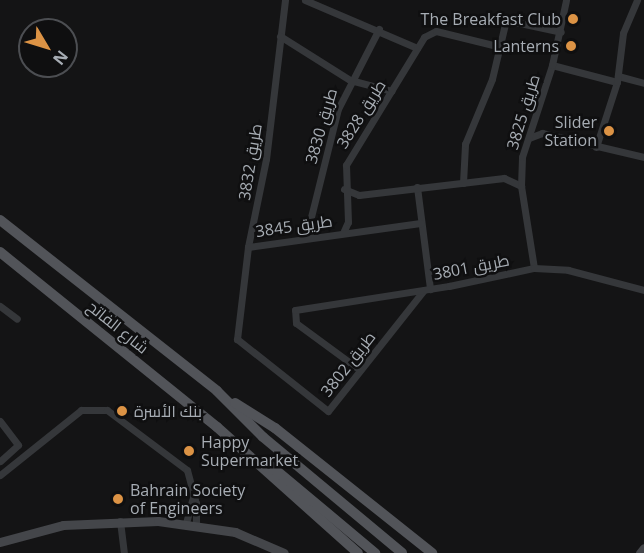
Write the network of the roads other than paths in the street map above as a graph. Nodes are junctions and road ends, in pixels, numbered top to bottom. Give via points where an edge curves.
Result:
1 (285, 0) edge
2 (305, 0) edge
3 (566, 0) edge
4 (637, 0) edge
5 (379, 29) junction
6 (561, 32) junction
7 (280, 36) junction
8 (501, 47) junction
9 (417, 48) junction
10 (552, 65) junction
11 (618, 79) junction
12 (350, 80) junction
13 (644, 83) edge
14 (392, 91) junction
15 (529, 138) junction
16 (596, 147) junction
17 (644, 157) edge
18 (463, 183) junction
19 (521, 186) junction
20 (417, 187) junction
21 (344, 189) junction
22 (0, 220) edge
23 (420, 223) junction
24 (343, 233) junction
25 (313, 236) junction
26 (248, 247) junction
27 (0, 252) edge
28 (534, 268) junction
29 (427, 290) junction
30 (644, 290) edge
31 (0, 306) edge
32 (17, 319) dead end
33 (236, 329) joint
34 (360, 370) junction
35 (217, 391) junction
36 (0, 421) edge
37 (217, 427) junction
38 (0, 461) edge
39 (8, 469) junction
40 (0, 475) edge
41 (120, 521) junction
42 (191, 524) junction
43 (0, 542) edge
44 (644, 548) edge
45 (124, 553) edge
46 (284, 553) edge
47 (358, 553) edge
48 (375, 553) edge
49 (402, 553) edge
50 (432, 553) edge
51 (640, 553) edge

1 - 7 street, طريق 3832
2 - 5 street
3 - 6 street, طريق 3825
4 - 11 street via 623,33
5 - 9 street
5 - 12 street, طريق 3830
6 - 8 street via 506,20
6 - 10 street, طريق 3825
7 - 12 street
7 - 26 street, طريق 3832 via 266,159
8 - 9 street via 436,31 426,35
8 - 18 street via 465,144
9 - 14 street, طريق 3828
10 - 11 street
10 - 15 street, طريق 3825
11 - 13 street
11 - 16 street
12 - 14 street
12 - 25 street, طريق 3830 via 338,109 309,225
14 - 21 street, طريق 3828 via 346,165
15 - 16 street via 542,133
15 - 19 street, طريق 3825 via 522,157
16 - 17 street
18 - 19 street via 504,178
18 - 20 street
19 - 28 street, طريق 3825
20 - 21 street via 358,195
20 - 23 street
21 - 24 street, طريق 3828 via 348,222
22 - 35 main road, شارع الفاتح
23 - 24 street, طريق 3845
23 - 29 street
24 - 25 street, طريق 3845
25 - 26 street, طريق 3845
26 - 33 street, طريق 3832
27 - 37 main road, شارع الفاتح
28 - 29 street, طريق 3801
28 - 30 street, طريق 3801 via 568,270
29 - 34 street, طريق 3802
29 - 34 street, طريق 3801 via 301,308 293,314 296,323
31 - 32 street
33 - 34 street, طريق 3802 via 243,348 328,411
35 - 49 main road, شارع الفاتح via 263,437
35 - 50 main road, شارع الفاتح via 275,428
36 - 38 street via 18,445
37 - 47 main road, شارع الفاتح
37 - 48 main road, شارع الفاتح via 274,468
38 - 39 street
39 - 40 street
39 - 42 street via 81,410 99,408 115,414 178,461 193,480
41 - 42 street
41 - 43 street via 63,525
41 - 45 street
42 - 46 street via 235,532
44 - 51 street

